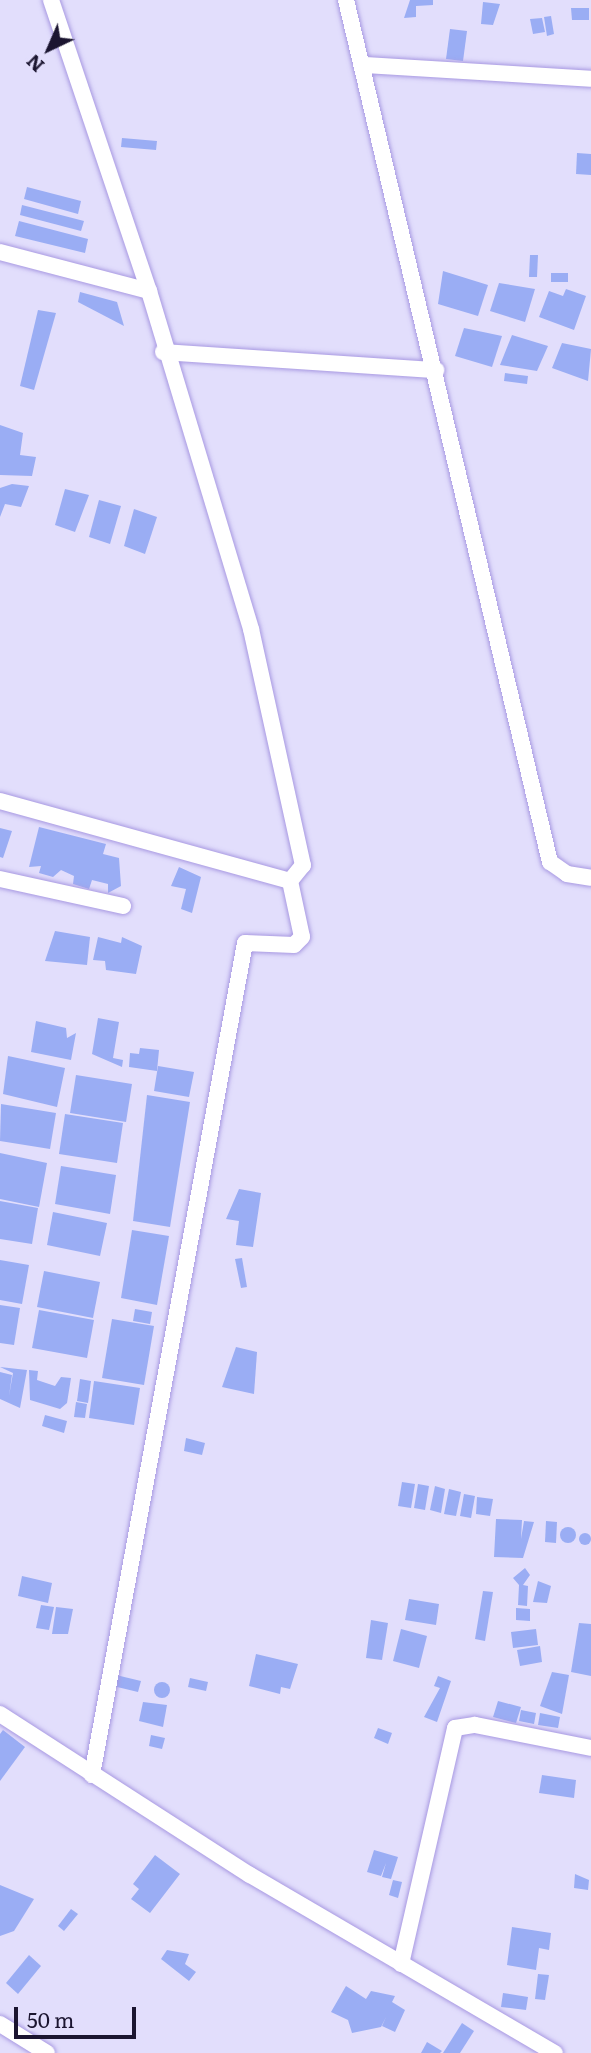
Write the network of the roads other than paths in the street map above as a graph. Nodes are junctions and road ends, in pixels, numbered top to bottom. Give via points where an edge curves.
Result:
1 (51, 0) edge
2 (346, 0) edge
3 (365, 65) junction
4 (591, 79) edge
5 (0, 252) edge
6 (149, 291) junction
7 (163, 352) junction
8 (436, 370) junction
9 (0, 801) edge
10 (0, 878) edge
11 (591, 878) edge
12 (290, 881) junction
13 (123, 906) dead end
14 (0, 1714) edge
15 (591, 1748) edge
16 (92, 1775) junction
17 (401, 1964) junction
18 (0, 2024) edge
19 (47, 2053) edge
20 (555, 2053) edge

1 - 6 street
2 - 3 street
3 - 4 street
3 - 8 street
5 - 6 street
6 - 7 street
7 - 8 street
7 - 12 street via 251,629 302,844 303,865
8 - 11 street via 550,862 566,874
9 - 12 street
10 - 13 street
12 - 16 street via 302,937 294,945 245,943
14 - 16 street
15 - 17 street via 475,1725 455,1728 447,1738
16 - 17 street
17 - 20 street
18 - 19 street

